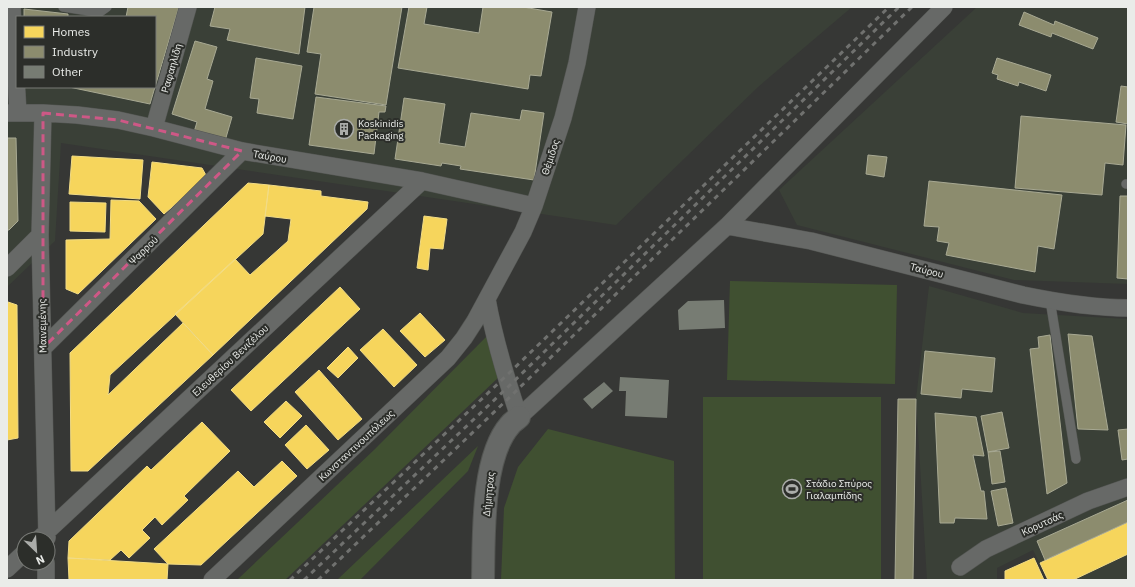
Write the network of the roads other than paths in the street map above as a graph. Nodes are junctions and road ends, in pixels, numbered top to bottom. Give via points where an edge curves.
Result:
1 (12, 7) edge
2 (63, 7) edge
3 (107, 7) edge
4 (188, 7) edge
5 (587, 7) edge
6 (944, 7) edge
7 (12, 113) edge
8 (43, 113) junction
9 (154, 128) junction
10 (242, 151) junction
11 (422, 181) junction
12 (534, 206) junction
13 (727, 226) junction
14 (40, 235) junction
15 (7, 268) edge
16 (487, 299) junction
17 (1050, 300) junction
18 (1128, 308) edge
19 (42, 348) junction
20 (519, 417) junction
21 (1076, 459) dead end
22 (1128, 487) edge
23 (44, 531) edge
24 (50, 531) edge
25 (16, 561) edge
26 (960, 567) dead end
27 (7, 569) edge
28 (212, 580) edge
29 (483, 580) edge

1 - 7 street
2 - 3 lane via 100,12
4 - 9 street, Ραφαηλίδη
5 - 12 street, Θέμιδος via 577,63 563,118
6 - 13 street
7 - 8 street, Ταύρου
8 - 9 street, Ταύρου via 77,114
8 - 14 street, Μαινεμένης
9 - 10 street, Ταύρου
10 - 11 street, Ταύρου
10 - 19 street, Ψαρρού
11 - 12 street, Ταύρου
11 - 24 street, Ελευθερίου Βενιζέλου
12 - 16 street, Θέμιδος
13 - 17 street, Ταύρου via 811,241
13 - 20 street
14 - 15 street
14 - 19 street, Μαινεμένης
16 - 20 street via 498,348
16 - 28 street, Κωνσταντινουπόλεως via 464,338 448,358
17 - 18 street, Ταύρου
17 - 21 lane
19 - 23 street, Μαινεμένης
20 - 29 street, Δήμητρας via 501,438 493,458 486,494
22 - 26 street, Κορυτσάς via 1088,501 986,549
25 - 27 street

